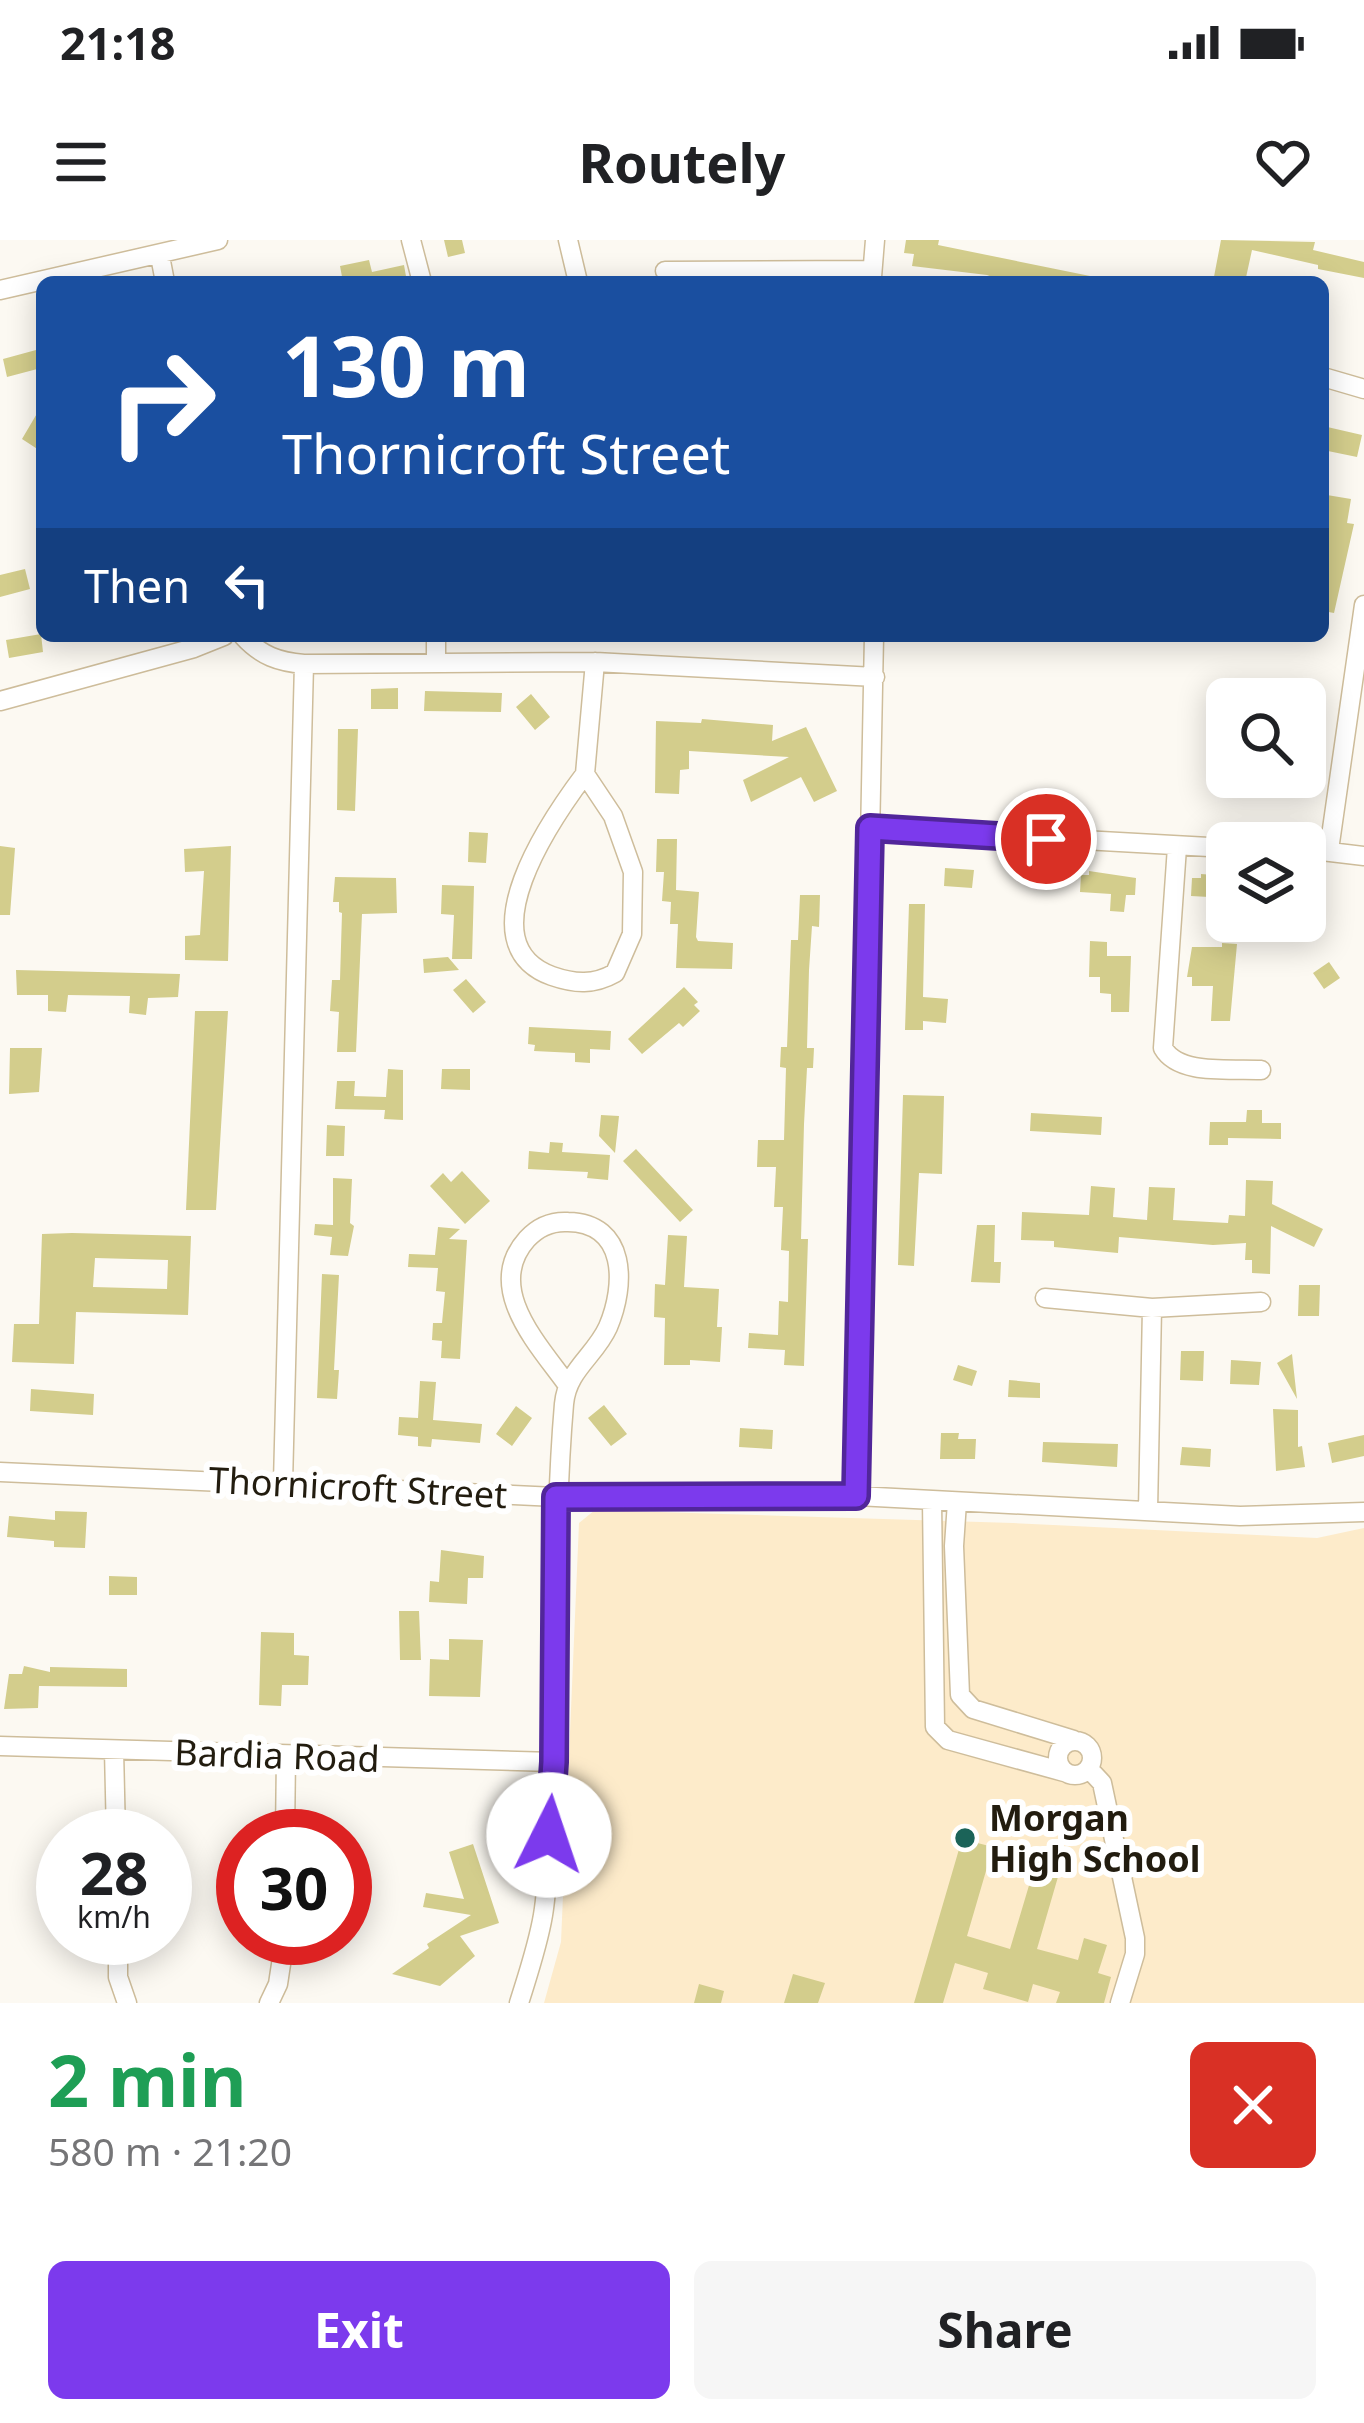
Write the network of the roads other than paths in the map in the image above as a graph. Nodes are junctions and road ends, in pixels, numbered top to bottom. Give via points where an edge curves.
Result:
1 (218, 240) edge
2 (412, 240) edge
3 (568, 240) edge
4 (875, 240) edge
5 (183, 244) edge
6 (160, 256) junction
7 (665, 271) dead end
8 (66, 276) edge
9 (164, 276) edge
10 (421, 276) edge
11 (577, 276) edge
12 (872, 276) edge
13 (36, 282) edge
14 (0, 290) edge
15 (1329, 378) edge
16 (1364, 389) edge
17 (1364, 605) edge
18 (209, 642) edge
19 (248, 642) edge
20 (436, 642) edge
21 (874, 642) edge
22 (595, 662) junction
23 (436, 663) junction
24 (304, 664) junction
25 (874, 677) junction
26 (0, 700) edge
27 (585, 775) junction
28 (870, 828) junction
29 (1177, 848) junction
30 (1206, 848) edge
31 (1326, 850) edge
32 (1329, 850) junction
33 (1364, 856) edge
34 (1261, 1070) dead end
35 (1045, 1298) dead end
36 (1261, 1302) dead end
37 (1152, 1308) junction
38 (566, 1383) junction
39 (0, 1472) edge
40 (283, 1483) junction
41 (856, 1496) junction
42 (556, 1497) junction
43 (932, 1501) junction
44 (957, 1502) junction
45 (1148, 1510) junction
46 (1364, 1512) edge
47 (1074, 1740) junction
48 (0, 1746) edge
49 (114, 1750) junction
50 (286, 1755) junction
51 (554, 1762) junction
52 (1089, 1769) junction
53 (1064, 1772) junction
54 (115, 1809) edge
55 (285, 1809) edge
56 (118, 1965) edge
57 (281, 1965) edge
58 (127, 2003) edge
59 (269, 2003) edge
60 (519, 2003) edge
61 (1120, 2003) edge

1 - 5 street
2 - 10 street
3 - 11 street
4 - 12 street
5 - 6 street
6 - 8 street
6 - 9 street
7 - 12 street
13 - 14 street
15 - 16 street
17 - 32 street
18 - 26 street
19 - 24 street via 279,662
20 - 23 street
21 - 25 street
22 - 23 street
22 - 25 street
22 - 27 street
23 - 24 street
24 - 40 street
25 - 28 street
27 - 27 street via 613,815 633,872 625,957 615,973 590,984 542,972 516,938 521,884
28 - 29 street
28 - 41 street
29 - 30 street
29 - 34 street via 1163,1048 1184,1065
31 - 32 street
32 - 33 street
35 - 37 street
36 - 37 street
37 - 45 street
38 - 38 street via 517,1312 510,1284 523,1243 539,1228 572,1221 602,1234 619,1265 606,1331
38 - 42 street
39 - 40 street, Thornicroft Street
40 - 42 street, Thornicroft Street
41 - 42 street, Thornicroft Street
41 - 43 street, Thornicroft Street
42 - 51 street
43 - 44 street, Thornicroft Street
43 - 53 street via 935,1726 948,1740
44 - 45 street, Thornicroft Street
44 - 47 street via 962,1699
45 - 46 street, Thornicroft Street
47 - 52 street via 1091,1750
47 - 53 street via 1058,1753
48 - 49 street, Bardia Road
49 - 50 street, Bardia Road
49 - 54 street
50 - 51 street, Bardia Road
50 - 55 street
51 - 60 street via 544,1911
52 - 53 street
52 - 61 street via 1102,1783 1135,1938
56 - 58 street
57 - 59 street

